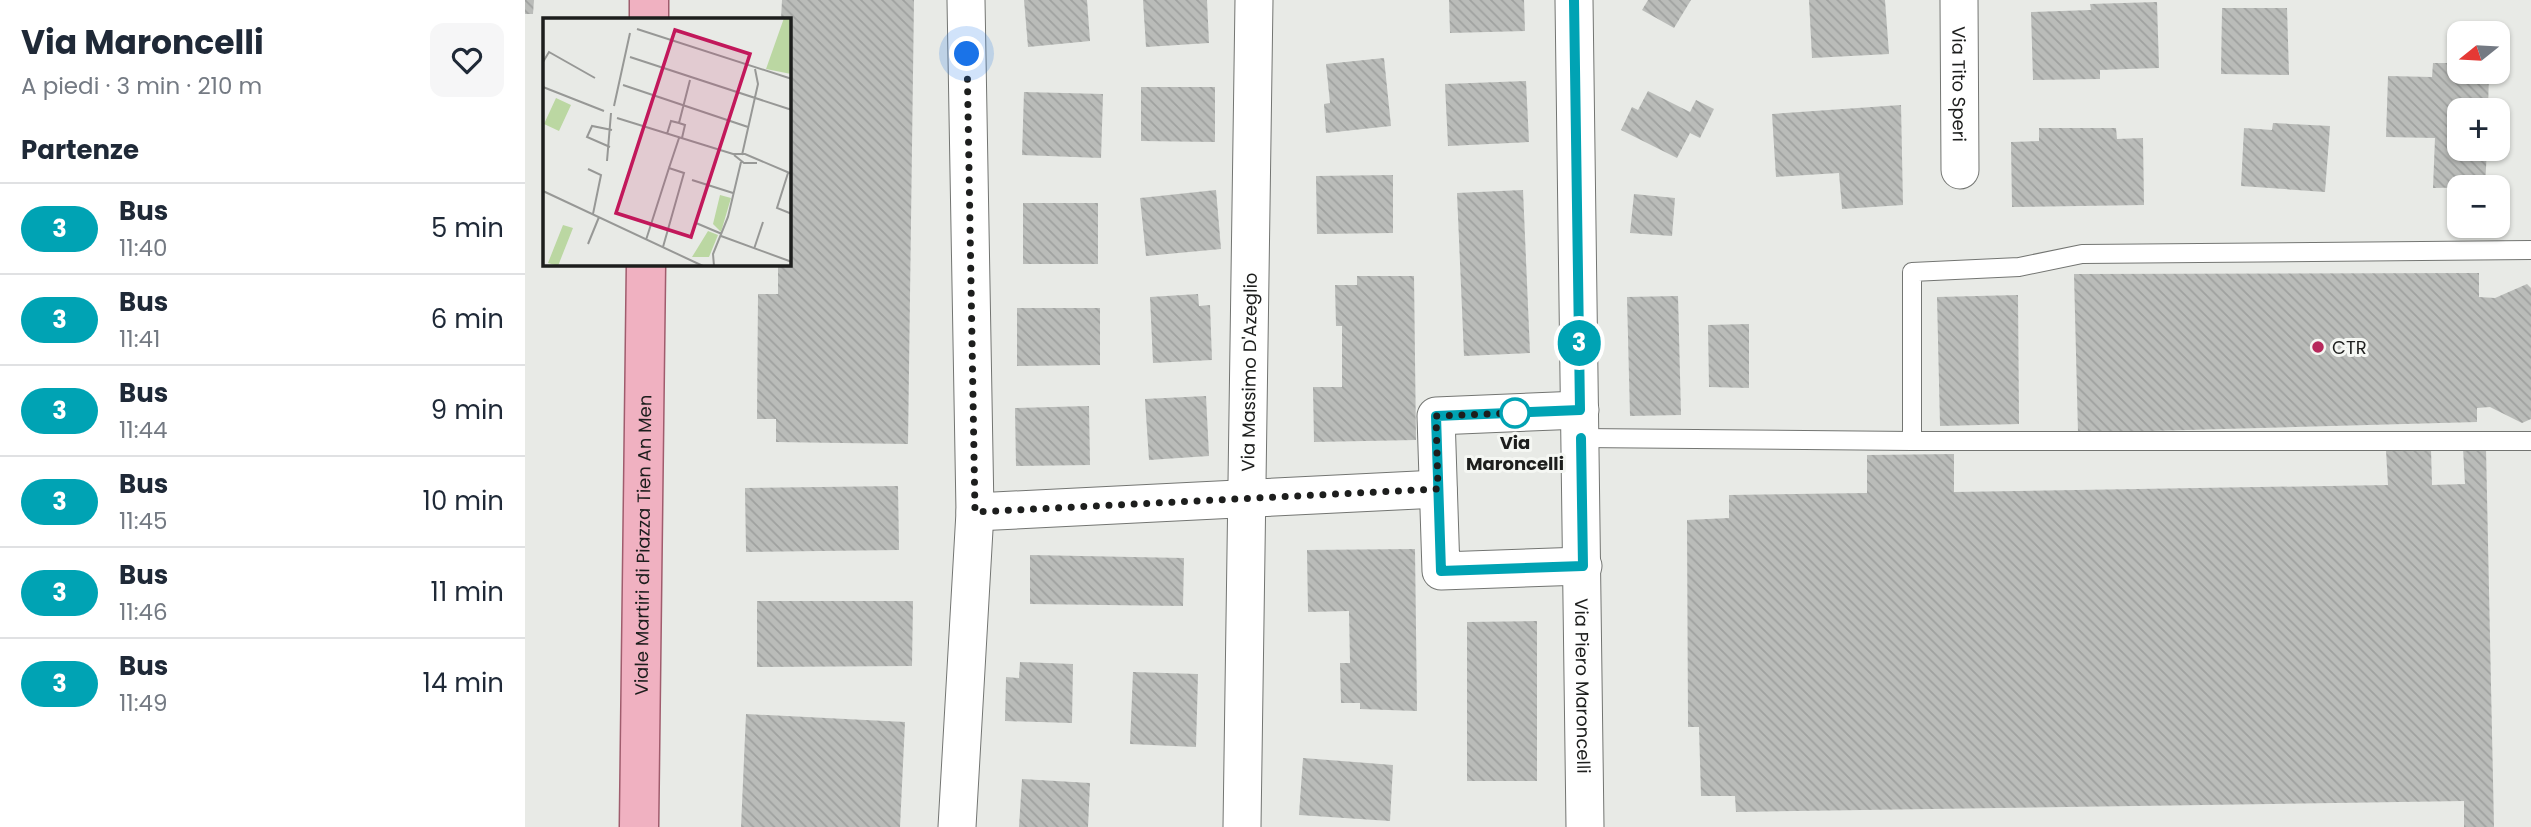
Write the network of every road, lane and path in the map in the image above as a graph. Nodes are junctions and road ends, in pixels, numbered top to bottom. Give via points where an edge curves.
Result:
1 (649, 0) edge
2 (966, 0) edge
3 (1254, 0) edge
4 (1574, 0) edge
5 (1959, 0) edge
6 (649, 18) edge
7 (1960, 170) dead end
8 (2531, 250) edge
9 (646, 266) edge
10 (1580, 424) junction
11 (1912, 441) junction
12 (2531, 441) edge
13 (1438, 489) junction
14 (1247, 497) junction
15 (975, 512) junction
16 (1583, 566) junction
17 (639, 827) edge
18 (957, 827) edge
19 (1242, 827) edge
20 (1585, 827) edge

1 - 6 main road
2 - 15 street
3 - 14 street, Via Massimo D'Azeglio
4 - 10 street, Via Piero Maroncelli
5 - 7 street, Via Tito Speri
8 - 11 lane via 2082,254 2019,267 1912,272
9 - 17 main road, Viale Martiri di Piazza Tien An Men
10 - 11 lane
10 - 13 street via 1436,416
10 - 16 street, Via Piero Maroncelli
11 - 12 lane
13 - 14 street
13 - 16 street via 1441,571
14 - 15 street
14 - 19 street, Via Massimo D'Azeglio
15 - 18 street
16 - 20 street, Via Piero Maroncelli

